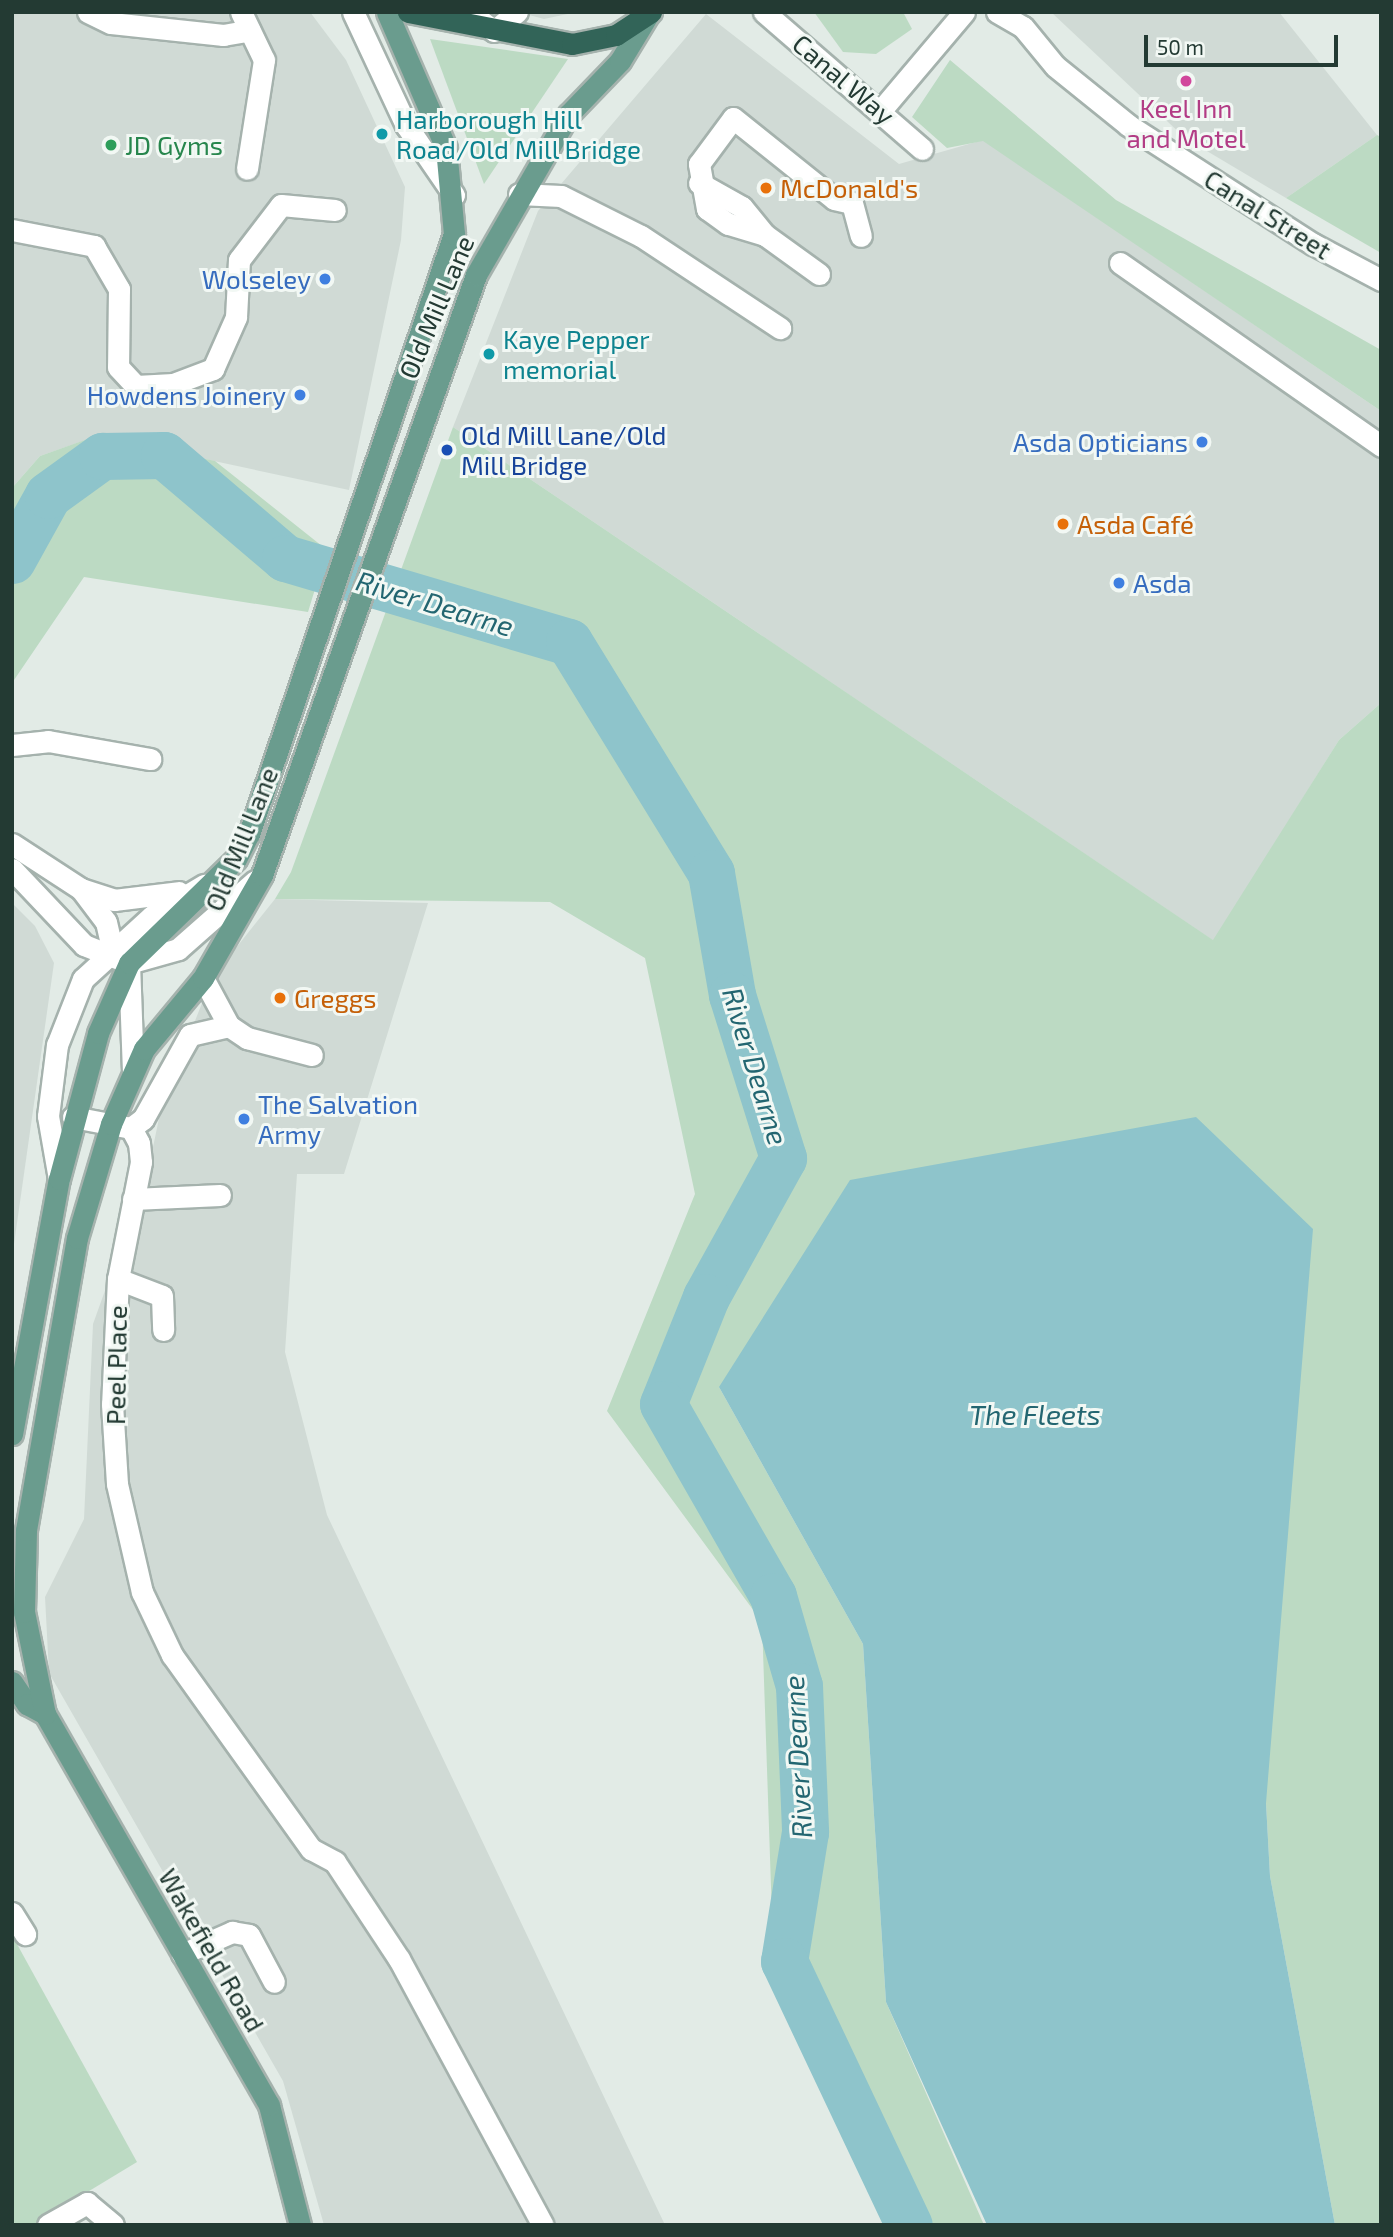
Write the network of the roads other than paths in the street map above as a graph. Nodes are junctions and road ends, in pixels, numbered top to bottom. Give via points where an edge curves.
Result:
1 (88, 12) edge
2 (353, 12) edge
3 (387, 12) edge
4 (408, 12) edge
5 (469, 12) edge
6 (517, 12) edge
7 (764, 12) edge
8 (964, 12) edge
9 (997, 12) edge
10 (649, 13) edge
11 (245, 21) edge
12 (494, 31) junction
13 (882, 109) junction
14 (922, 149) dead end
15 (247, 169) dead end
16 (519, 194) junction
17 (455, 207) junction
18 (335, 210) dead end
19 (12, 230) edge
20 (861, 236) dead end
21 (1120, 263) dead end
22 (819, 274) dead end
23 (1381, 280) edge
24 (780, 328) dead end
25 (1381, 446) edge
26 (12, 745) edge
27 (150, 759) dead end
28 (12, 844) edge
29 (12, 869) edge
30 (262, 875) junction
31 (218, 877) junction
32 (81, 890) junction
33 (121, 958) junction
34 (203, 978) junction
35 (229, 1026) junction
36 (312, 1055) dead end
37 (133, 1070) junction
38 (73, 1117) junction
39 (121, 1126) junction
40 (59, 1179) junction
41 (220, 1195) dead end
42 (133, 1199) junction
43 (118, 1279) junction
44 (163, 1330) dead end
45 (12, 1434) edge
46 (12, 1682) edge
47 (45, 1714) junction
48 (12, 1913) edge
49 (25, 1934) dead end
50 (183, 1954) junction
51 (274, 1982) dead end
52 (294, 2223) edge
53 (48, 2225) edge
54 (113, 2225) edge
55 (543, 2225) edge

1 - 11 street via 111,23 223,36
2 - 17 street via 406,125
3 - 17 main road via 446,148
4 - 12 highway
5 - 12 street
6 - 12 street
7 - 13 street, Canal Way
8 - 13 street
9 - 23 street, Canal Street via 1023,27 1055,66 1128,125 1313,244
10 - 12 highway via 586,44
10 - 16 main road, Old Mill Lane via 620,61 568,115
11 - 15 street via 264,60
13 - 14 street, Canal Way
16 - 24 street via 561,196 641,236
16 - 30 main road, Old Mill Lane via 457,321
17 - 31 main road, Old Mill Lane via 441,278 249,834
18 - 19 street via 281,205 239,260 236,317 214,369 173,384 136,386 118,367 118,289 94,246
20 - 22 street via 852,203 834,199 741,118 733,118 699,164 699,183 742,207 765,235
21 - 25 street
26 - 27 street via 48,741
28 - 32 street
29 - 33 street via 84,945
30 - 33 street via 178,949
30 - 34 main road, Old Mill Lane
31 - 32 street via 152,899 114,900
31 - 33 main road, Old Mill Lane
32 - 33 street via 106,922
33 - 37 street
33 - 38 main road, Old Mill Lane
33 - 40 street via 83,979 57,1045 48,1116
34 - 35 street
34 - 37 main road, Old Mill Lane
35 - 36 street via 247,1038
35 - 39 street via 190,1035 143,1119
37 - 39 main road, Old Mill Lane
38 - 39 street
38 - 40 main road, Old Mill Lane
39 - 42 street, Peel Place via 141,1161
39 - 47 main road, Old Mill Lane via 77,1238 22,1559 27,1638
40 - 45 main road, Old Mill Lane
41 - 42 street
42 - 43 street, Peel Place
43 - 44 street via 162,1296
43 - 55 street, Peel Place via 113,1404 117,1484 142,1592 172,1655 311,1849 335,1862 392,1948
46 - 47 main road via 27,1704
47 - 50 main road, Wakefield Road
48 - 49 street
50 - 51 street via 233,1932 249,1935
50 - 52 main road, Wakefield Road via 269,2105
53 - 54 street via 87,2203

